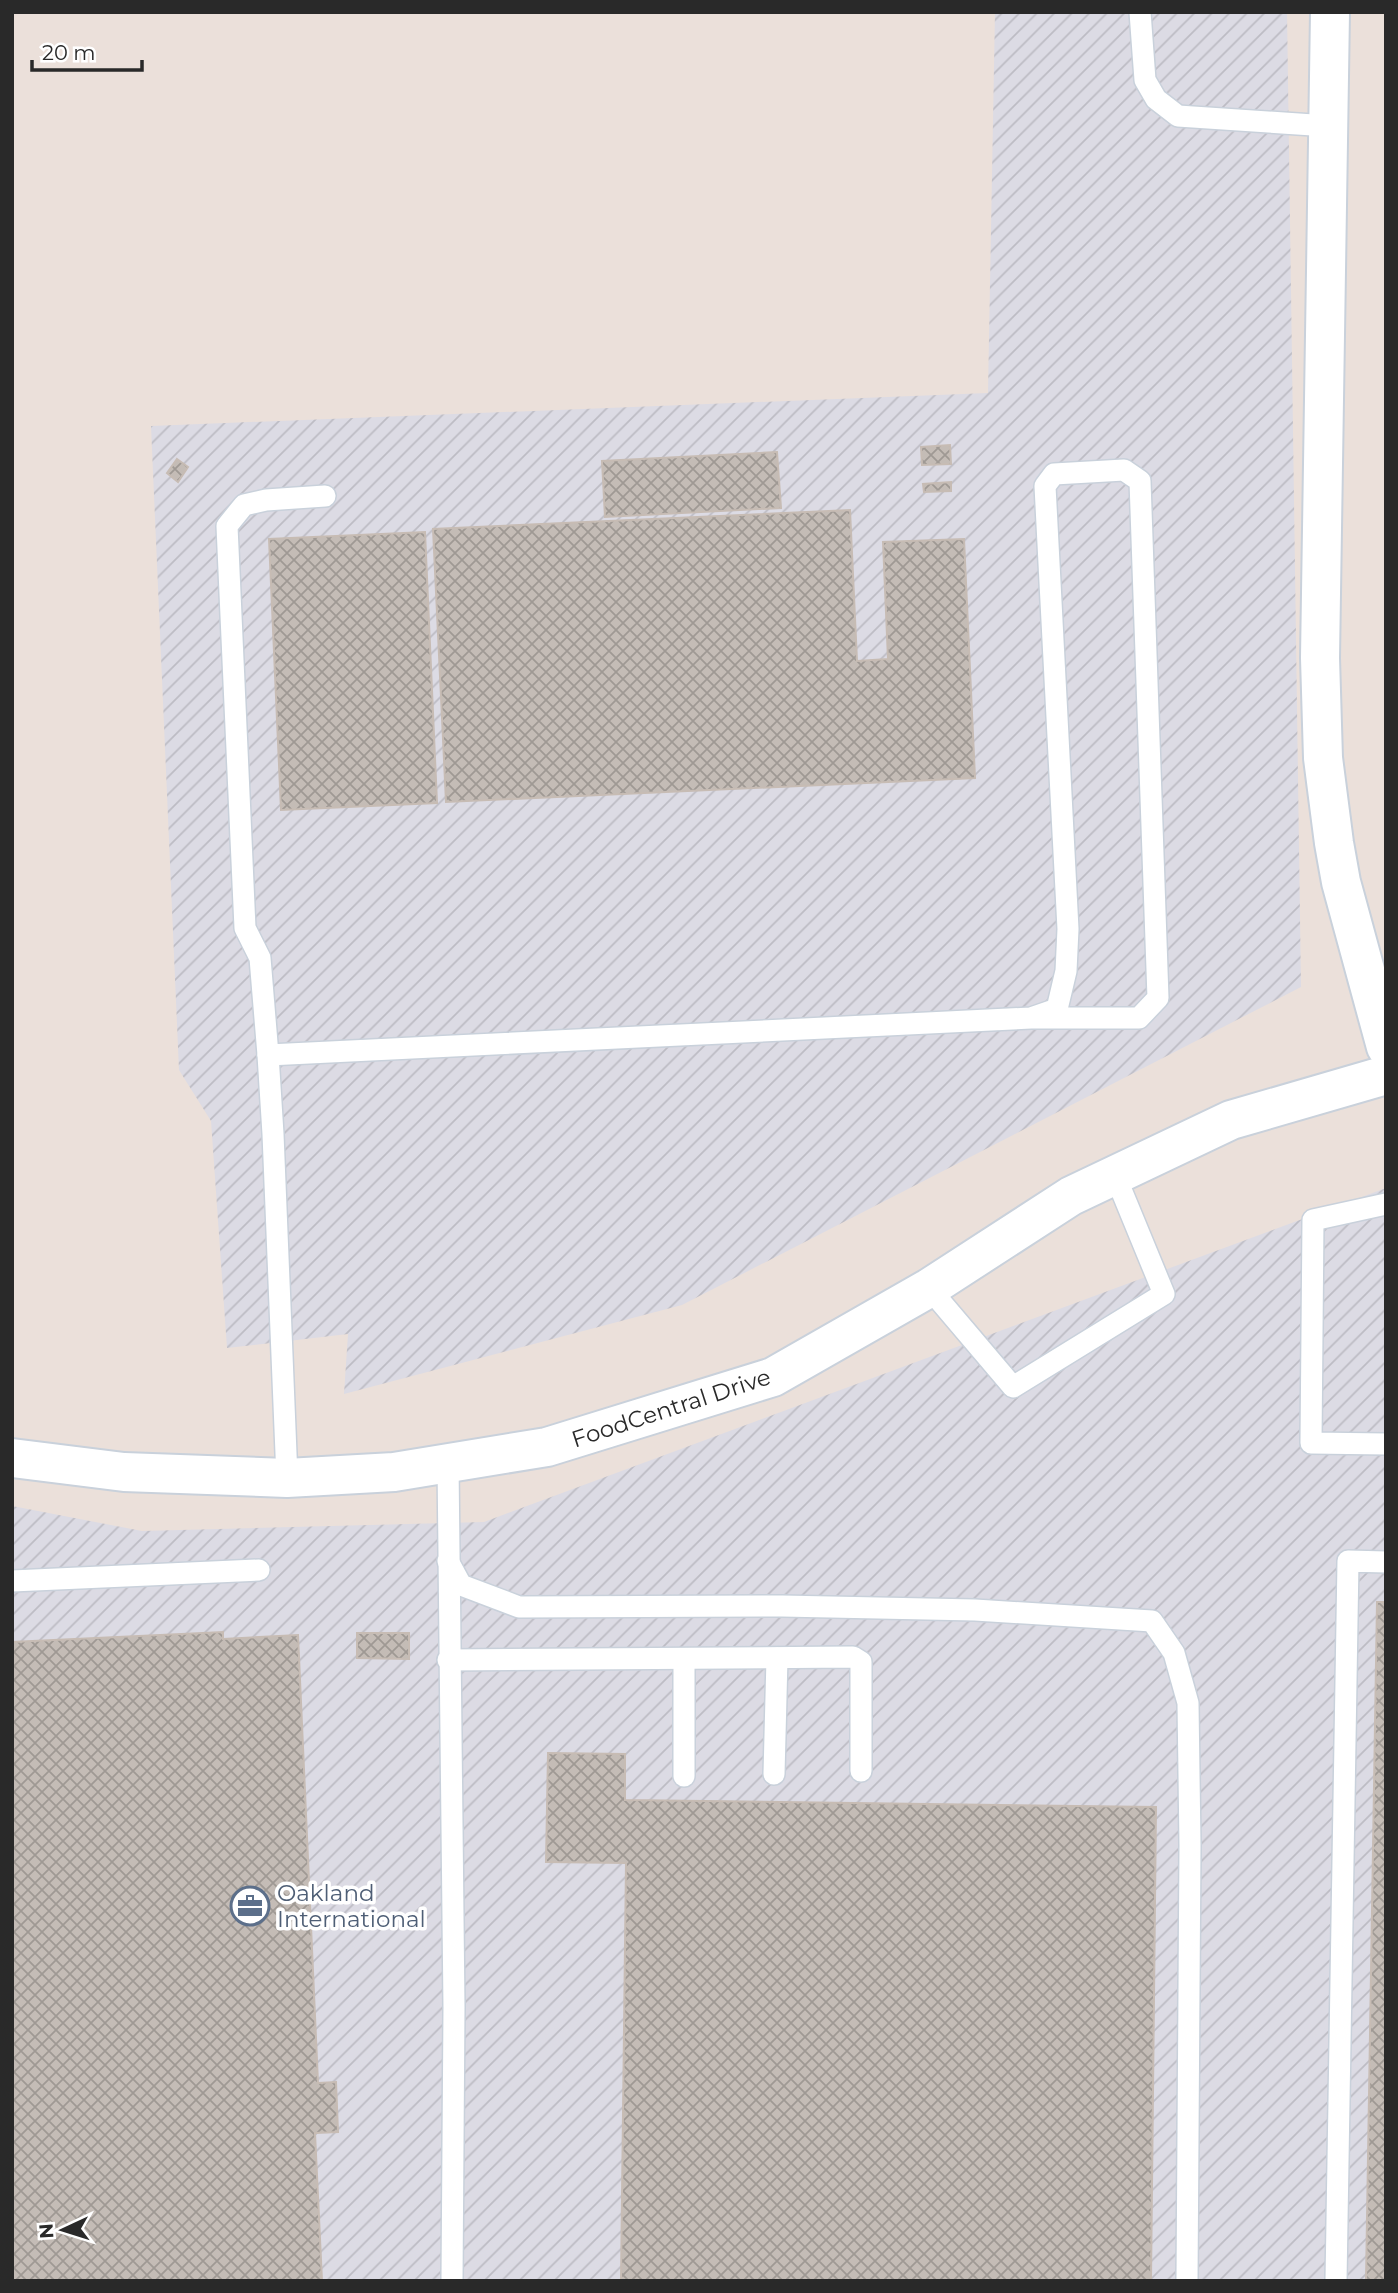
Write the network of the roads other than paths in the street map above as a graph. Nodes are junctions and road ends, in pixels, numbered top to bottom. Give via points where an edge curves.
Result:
1 (1140, 12) edge
2 (1330, 12) edge
3 (1328, 126) junction
4 (325, 496) dead end
5 (1031, 1018) junction
6 (1386, 1047) edge
7 (268, 1055) junction
8 (1386, 1075) edge
9 (1115, 1175) junction
10 (1386, 1204) edge
11 (929, 1288) junction
12 (1386, 1444) edge
13 (12, 1458) edge
14 (448, 1463) junction
15 (287, 1478) junction
16 (448, 1561) junction
17 (1386, 1562) edge
18 (259, 1570) dead end
19 (12, 1581) edge
20 (777, 1658) junction
21 (684, 1659) junction
22 (449, 1660) junction
23 (861, 1771) dead end
24 (774, 1774) dead end
25 (684, 1776) dead end
26 (452, 2281) edge
27 (1187, 2281) edge
28 (1336, 2281) edge

1 - 3 lane via 1145,80 1156,99 1178,116
2 - 3 street
3 - 6 street via 1320,658 1323,758 1341,882
4 - 7 lane via 244,505 227,526 245,928 260,958
5 - 5 lane via 1139,1018 1158,998 1140,481 1124,470 1054,474 1045,486 1068,929 1066,971 1057,1009
5 - 7 lane
7 - 15 lane
8 - 9 street, FoodCentral Drive via 1231,1120
9 - 11 street, FoodCentral Drive via 1071,1196
9 - 11 lane via 1164,1294 1013,1387
10 - 12 lane via 1313,1220 1311,1443
11 - 14 street, FoodCentral Drive via 773,1377 547,1447
13 - 15 street, FoodCentral Drive via 124,1472
14 - 15 street, FoodCentral Drive via 394,1472
14 - 16 lane
16 - 22 lane
16 - 27 lane via 461,1585 519,1606 782,1606 1152,1621 1174,1653 1188,1703
17 - 28 lane via 1348,1561
18 - 19 lane
20 - 21 lane
20 - 23 lane via 853,1657 861,1662
20 - 24 lane
21 - 22 lane
21 - 25 lane
22 - 26 lane

